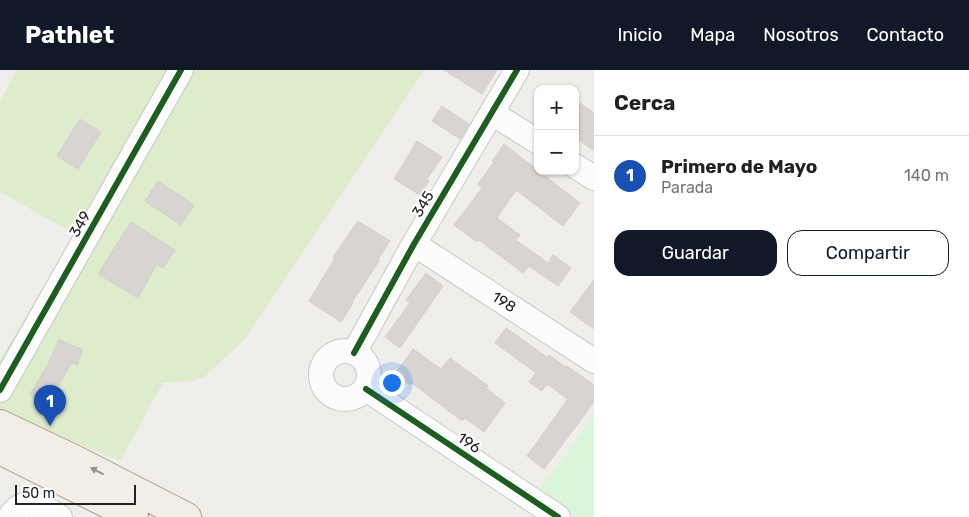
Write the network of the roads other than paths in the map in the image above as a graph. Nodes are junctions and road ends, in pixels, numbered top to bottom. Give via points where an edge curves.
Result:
1 (181, 70) edge
2 (517, 70) edge
3 (492, 113) junction
4 (534, 139) edge
5 (579, 169) edge
6 (594, 178) edge
7 (414, 244) junction
8 (354, 353) junction
9 (594, 360) edge
10 (366, 388) junction
11 (0, 390) edge
12 (0, 424) edge
13 (0, 450) edge
14 (545, 514) edge
15 (10, 517) edge
16 (60, 517) edge
17 (134, 517) edge
18 (187, 517) edge

1 - 11 street, 349
2 - 3 street, 345
3 - 4 street
3 - 7 street, 345
5 - 6 street
7 - 8 street, 345
7 - 9 street, 198
8 - 10 street via 361,356 369,369
8 - 10 street via 340,352 327,360 321,374 322,383 332,396 348,400
10 - 14 street, 196
18 -> 12 main road
13 - 17 main road
15 - 16 street via 20,506 30,504

